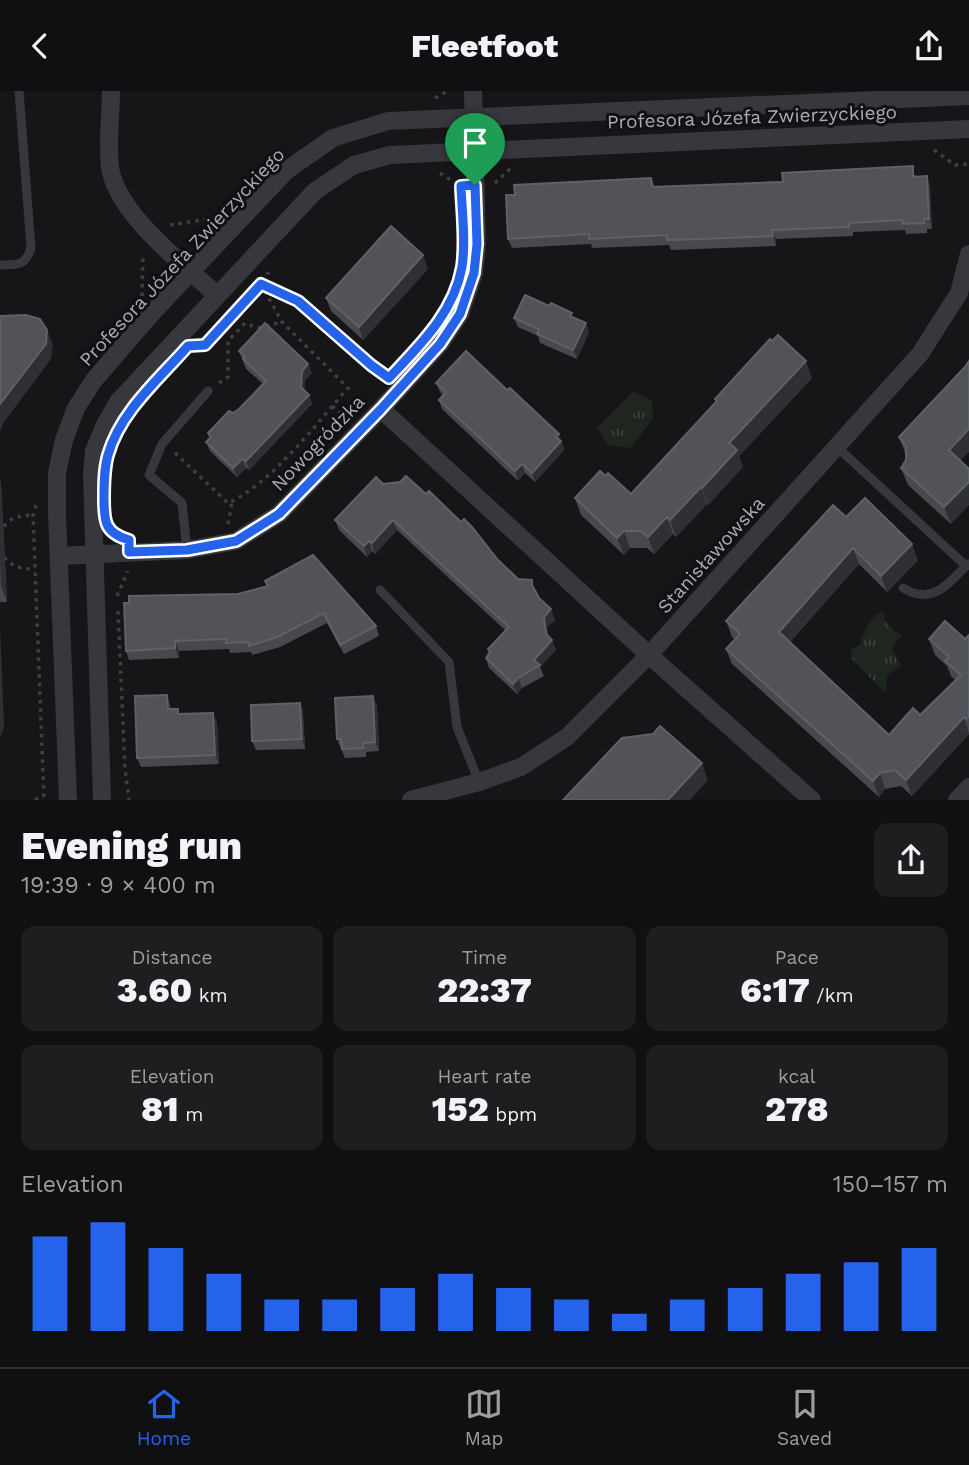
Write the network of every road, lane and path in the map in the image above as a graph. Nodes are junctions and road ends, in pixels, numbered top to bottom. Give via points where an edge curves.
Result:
1 (19, 91) edge
2 (111, 91) edge
3 (473, 91) edge
4 (969, 96) edge
5 (473, 117) junction
6 (969, 128) edge
7 (929, 146) dead end
8 (473, 149) junction
9 (517, 164) dead end
10 (969, 165) edge
11 (432, 167) dead end
12 (475, 185) junction
13 (969, 254) edge
14 (0, 265) edge
15 (268, 269) dead end
16 (192, 272) junction
17 (261, 284) junction
18 (217, 295) junction
19 (282, 322) junction
20 (188, 346) dead end
21 (389, 378) dead end
22 (208, 391) joint
23 (332, 406) junction
24 (381, 409) junction
25 (349, 421) dead end
26 (162, 444) junction
27 (837, 447) junction
28 (232, 502) junction
29 (33, 515) dead end
30 (236, 525) dead end
31 (0, 534) edge
32 (0, 550) edge
33 (187, 550) junction
34 (129, 552) junction
35 (94, 554) junction
36 (59, 556) junction
37 (967, 565) edge
38 (35, 569) dead end
39 (903, 588) dead end
40 (380, 590) dead end
41 (649, 655) junction
42 (44, 773) dead end
43 (969, 787) edge
44 (471, 790) edge
45 (44, 797) edge
46 (35, 800) edge
47 (68, 800) edge
48 (102, 800) edge
49 (129, 800) edge
50 (411, 800) edge
51 (811, 800) edge
52 (957, 800) edge

1 - 14 lane via 31,248 22,263
2 - 16 street via 110,168 116,188 134,217
3 - 5 street, Nowogródzka
4 - 5 street, Profesora Józefa Zwierzyckiego
5 - 8 street, Nowogródzka
5 - 16 street, Profesora Józefa Zwierzyckiego via 388,121 333,138 288,170
6 - 8 street, Profesora Józefa Zwierzyckiego
7 - 10 path via 955,165
8 - 12 street, Nowogródzka
8 - 18 street, Profesora Józefa Zwierzyckiego via 390,155 354,165 315,191
9 - 12 path via 492,184
11 - 12 path via 461,186
12 - 24 street, Nowogródzka via 474,273 460,314 440,344
13 - 27 street, Stanisławowska via 959,293 920,354
15 - 17 path
16 - 18 street
16 - 36 street, Profesora Józefa Zwierzyckiego via 94,380 76,408 57,473
17 - 19 path
17 - 20 path via 205,345
17 - 21 path via 298,301
18 - 35 street, Profesora Józefa Zwierzyckiego via 118,402 105,425 94,451 92,473
19 - 22 path via 258,328 244,323 228,341 228,377
19 - 23 path via 348,388
22 - 26 lane
23 - 25 path
23 - 28 path via 267,477
24 - 33 street, Nowogródzka via 279,514 236,541
24 - 41 street
26 - 28 path
26 - 33 lane via 149,475 182,503
27 - 37 lane
27 - 41 street, Stanisławowska
28 - 30 path via 227,530
29 - 31 path via 16,516 3,525
32 - 38 path via 5,561 19,569
33 - 34 street, Nowogródzka
34 - 35 street, Nowogródzka
34 - 49 path via 130,567 117,595
35 - 36 street, Nowogródzka
35 - 48 street, Profesora Józefa Zwierzyckiego
36 - 47 street, Profesora Józefa Zwierzyckiego
37 - 39 lane via 926,596
40 - 44 lane via 449,662
41 - 44 street, Stanisławowska via 567,737 521,768
41 - 51 street
42 - 45 path
43 - 52 street
44 - 50 street, Stanisławowska
45 - 46 path

